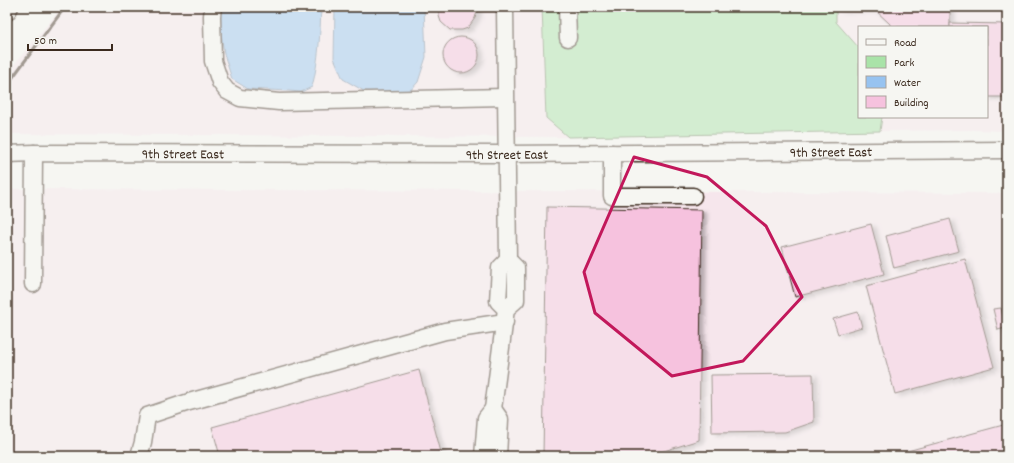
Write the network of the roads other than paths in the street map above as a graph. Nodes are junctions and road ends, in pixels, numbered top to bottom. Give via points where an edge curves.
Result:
1 (10, 7) edge
2 (213, 7) edge
3 (505, 7) edge
4 (567, 7) edge
5 (7, 12) edge
6 (568, 38) dead end
7 (505, 97) junction
8 (1007, 150) edge
9 (34, 153) junction
10 (612, 153) junction
11 (7, 154) edge
12 (506, 154) junction
13 (693, 196) dead end
14 (33, 284) dead end
15 (506, 316) junction
16 (493, 409) junction
17 (139, 456) edge
18 (483, 456) edge
19 (498, 456) edge

1 - 5 street
2 - 7 street via 213,61 220,82 227,91 240,98 279,102
3 - 7 street
4 - 6 street
7 - 12 street
8 - 10 street, 9th Street East
9 - 11 street, 9th Street East
9 - 12 street, 9th Street East
9 - 14 street
10 - 12 street, 9th Street East
10 - 13 street via 612,196
12 - 15 street via 508,260 516,268 516,300
15 - 16 street
15 - 17 street via 189,402 147,416
16 - 18 street via 486,418
16 - 19 street via 500,419

